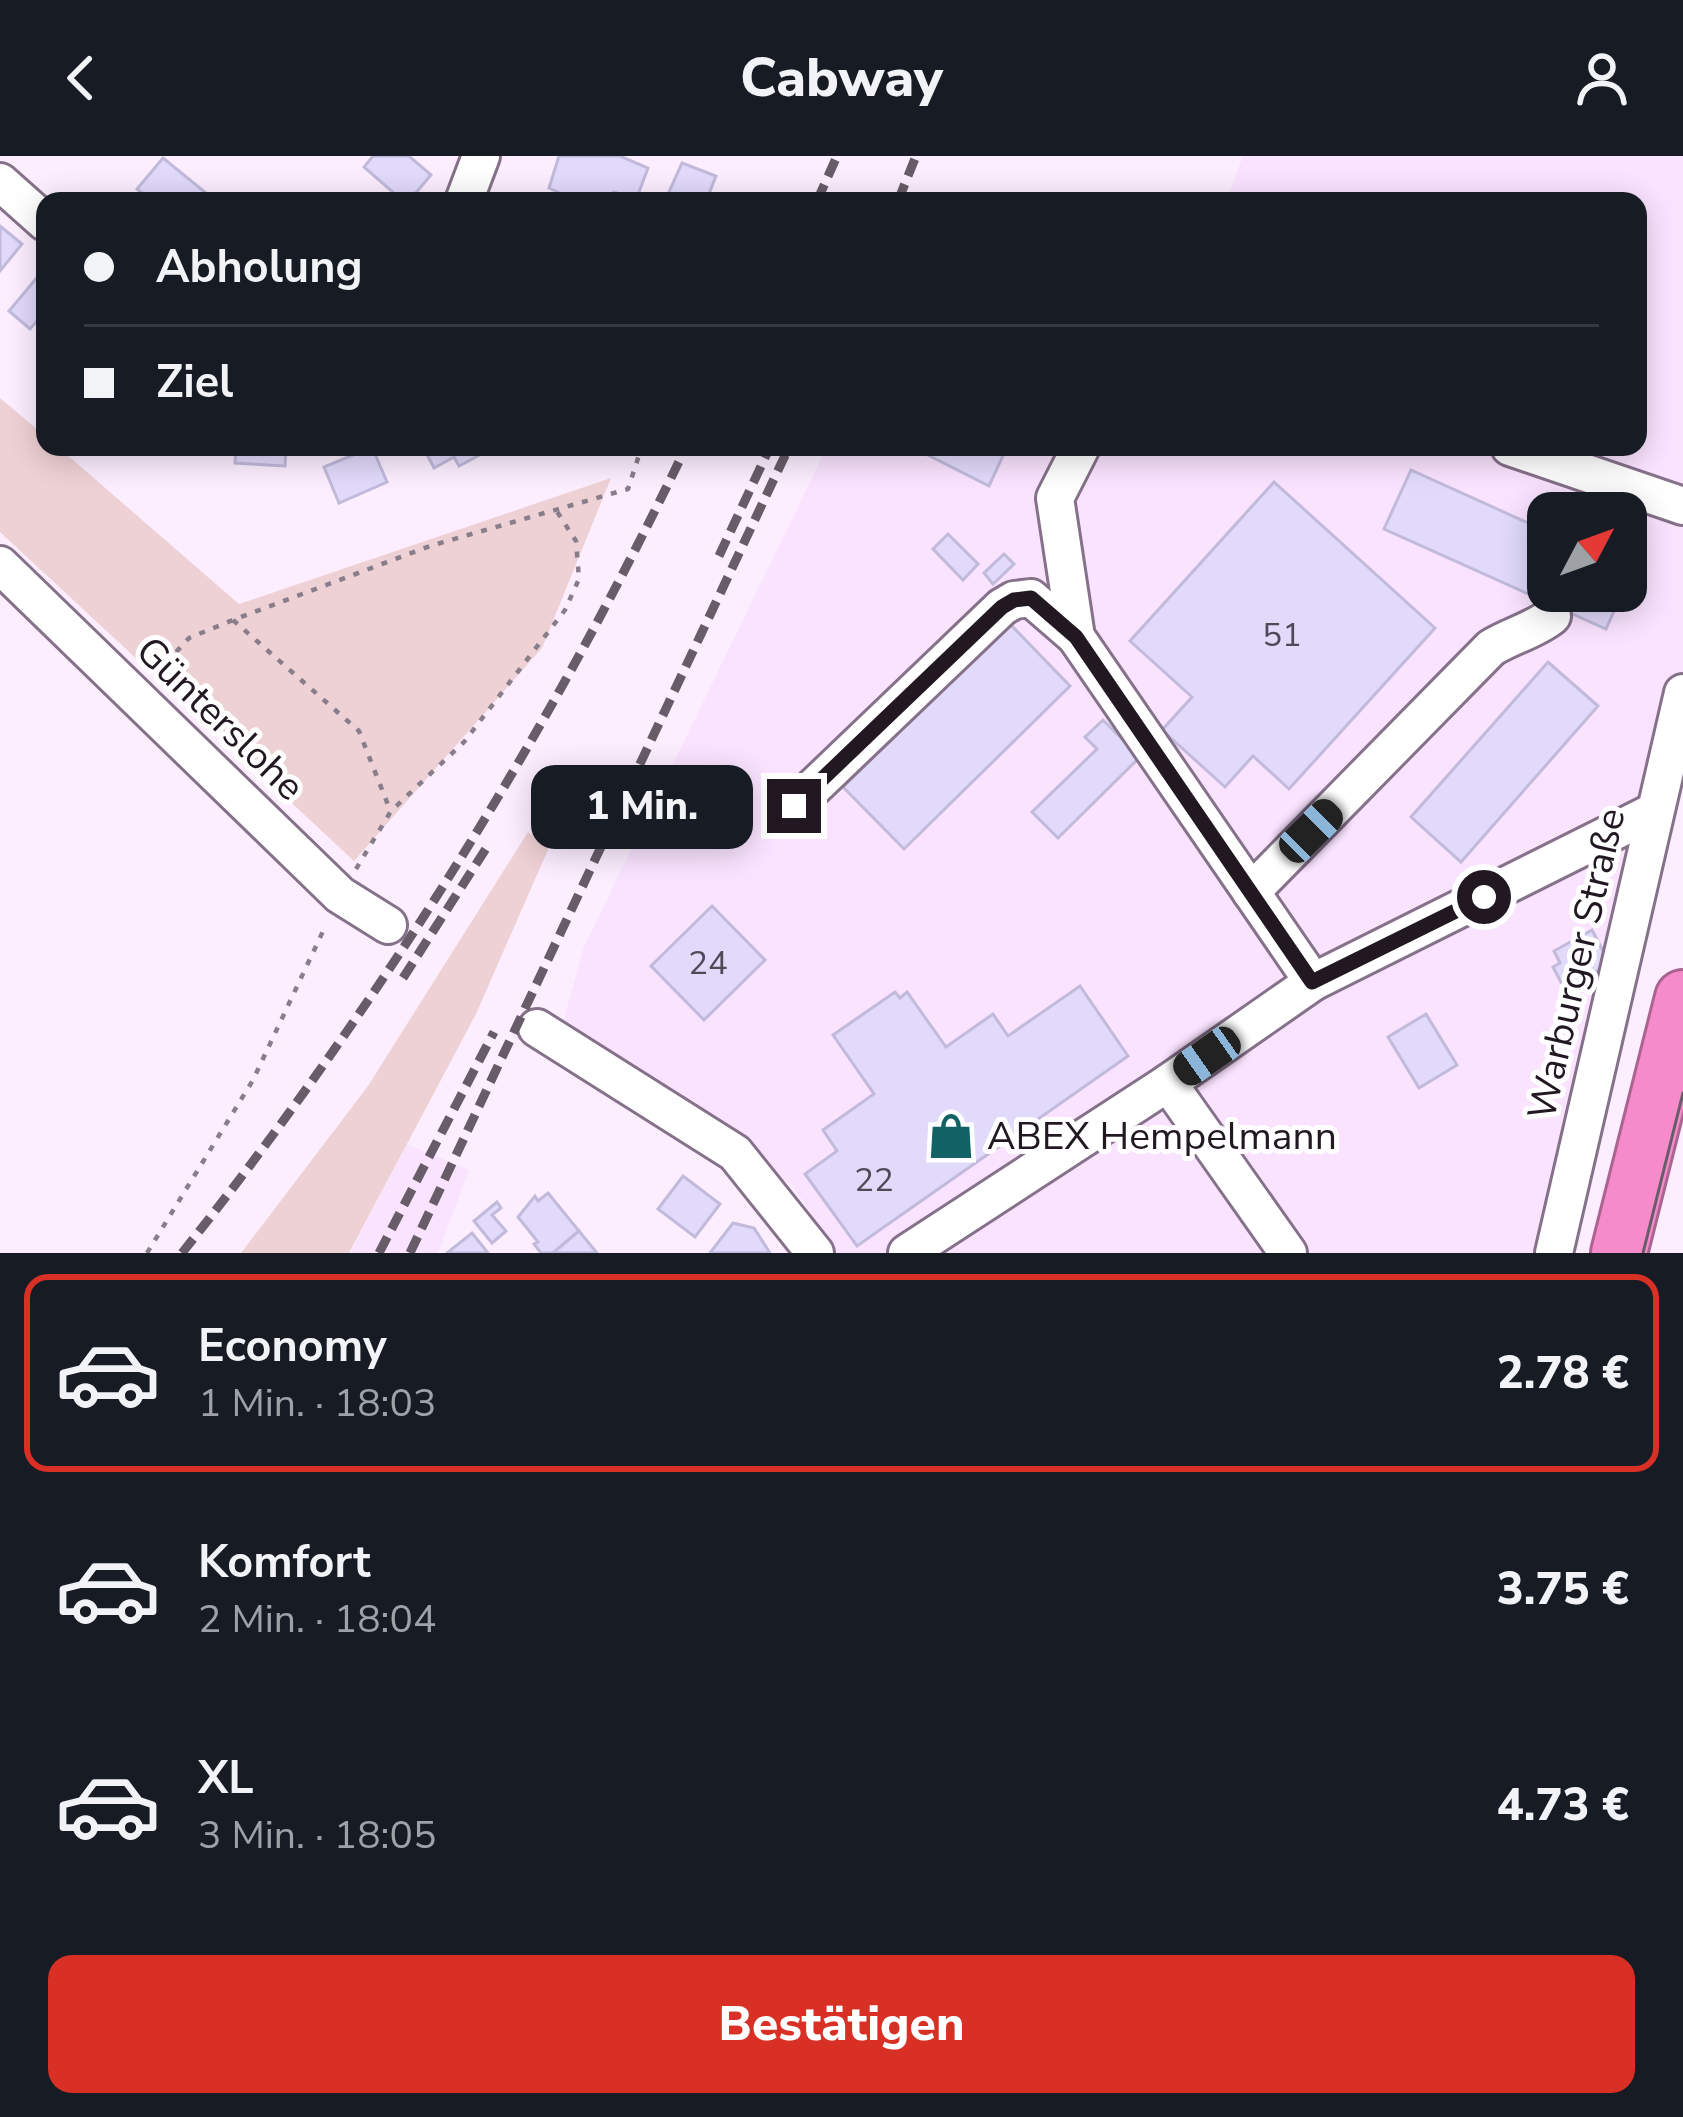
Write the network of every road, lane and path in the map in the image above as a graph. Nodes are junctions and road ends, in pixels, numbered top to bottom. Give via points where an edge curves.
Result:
1 (482, 156) edge
2 (0, 182) edge
3 (468, 192) edge
4 (36, 214) edge
5 (638, 456) edge
6 (1076, 456) edge
7 (1536, 456) edge
8 (1683, 506) edge
9 (556, 510) junction
10 (0, 565) edge
11 (1552, 616) dead end
12 (233, 620) junction
13 (1076, 637) junction
14 (1683, 693) edge
15 (135, 695) junction
16 (794, 806) dead end
17 (391, 811) junction
18 (1655, 811) junction
19 (1251, 892) junction
20 (340, 895) junction
21 (388, 925) dead end
22 (1312, 982) junction
23 (1683, 998) edge
24 (537, 1028) dead end
25 (1168, 1083) junction
26 (147, 1253) edge
27 (815, 1253) edge
28 (907, 1253) edge
29 (1288, 1253) edge
30 (1554, 1253) edge
31 (1619, 1253) edge

1 - 3 street
2 - 4 street
5 - 9 path via 628,489
6 - 13 street via 1055,498
7 - 8 street
9 - 12 path via 430,546
9 - 17 path via 576,541 579,579 565,610 464,742
10 - 15 street, Günterslohe
11 - 19 street via 1491,649
12 - 15 path via 189,638
12 - 17 path via 358,731
13 - 16 street via 1031,598 1014,600
13 - 19 street
14 - 18 street, Warburger Straße
15 - 20 street, Günterslohe
17 - 20 path
18 - 22 street
18 - 30 street, Warburger Straße
19 - 22 street
20 - 21 street, Günterslohe
20 - 26 path via 253,1080
22 - 25 street
23 - 31 highway
24 - 27 street via 735,1153
25 - 28 street
25 - 29 street

